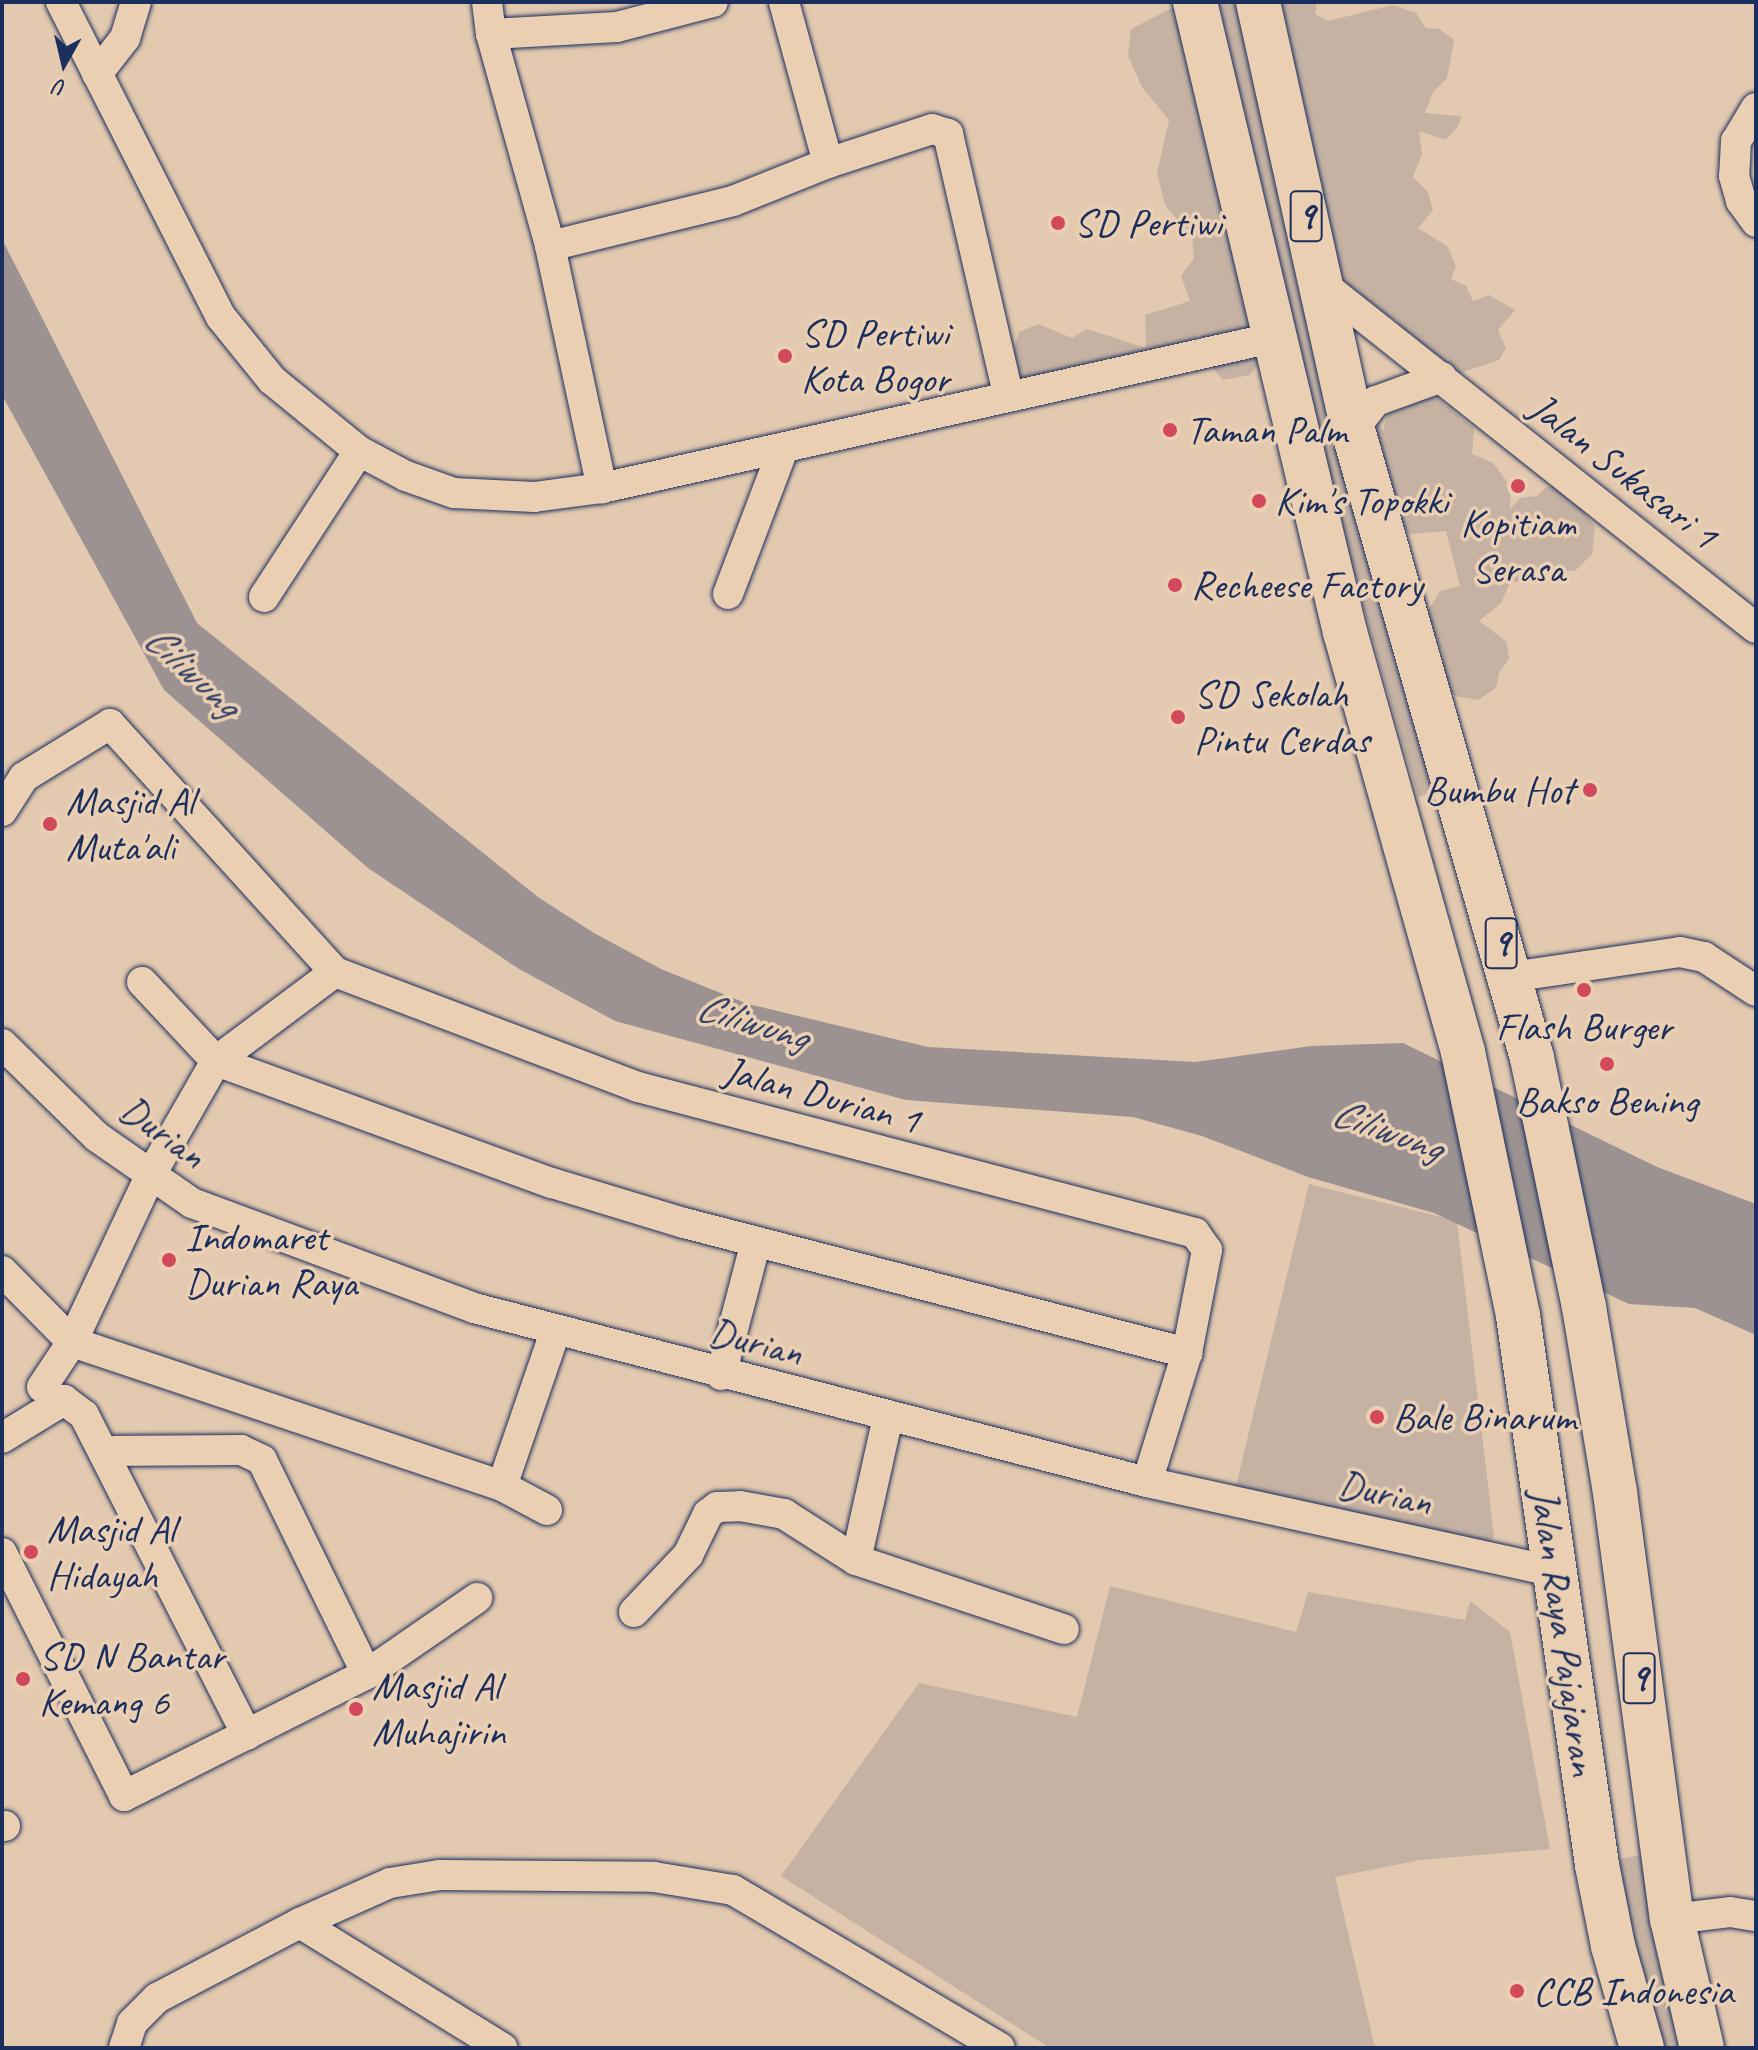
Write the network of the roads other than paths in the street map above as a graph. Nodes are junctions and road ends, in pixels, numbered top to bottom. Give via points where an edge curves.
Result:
1 (61, 2) edge
2 (136, 2) edge
3 (487, 2) edge
4 (713, 2) edge
5 (784, 2) edge
6 (1195, 2) edge
7 (1258, 2) edge
8 (491, 34) junction
9 (97, 74) junction
10 (1756, 108) edge
11 (828, 163) junction
12 (1756, 222) edge
13 (550, 246) junction
14 (1321, 283) junction
15 (1272, 338) junction
16 (1442, 377) junction
17 (1008, 394) junction
18 (1353, 430) junction
19 (783, 449) junction
20 (359, 451) junction
21 (602, 488) junction
22 (728, 594) dead end
23 (264, 597) dead end
24 (1756, 628) edge
25 (2, 811) edge
26 (1466, 830) junction
27 (1404, 848) junction
28 (335, 972) junction
29 (1511, 977) junction
30 (142, 982) dead end
31 (1756, 991) edge
32 (2, 1044) edge
33 (216, 1061) junction
34 (149, 1178) junction
35 (756, 1242) junction
36 (2, 1271) edge
37 (555, 1332) junction
38 (72, 1342) junction
39 (1187, 1353) junction
40 (721, 1375) junction
41 (42, 1387) dead end
42 (888, 1417) junction
43 (2, 1438) edge
44 (104, 1451) junction
45 (1147, 1482) junction
46 (502, 1486) junction
47 (547, 1510) dead end
48 (2, 1553) edge
49 (856, 1560) junction
50 (1555, 1572) junction
51 (477, 1598) dead end
52 (634, 1612) dead end
53 (1064, 1629) dead end
54 (367, 1674) junction
55 (247, 1735) junction
56 (1662, 1851) junction
57 (1597, 1865) junction
58 (1756, 1916) edge
59 (1672, 1919) junction
60 (300, 1923) junction
61 (124, 2048) edge
62 (502, 2048) edge
63 (1000, 2048) edge
64 (1642, 2048) edge
65 (1702, 2048) edge

1 - 9 street
2 - 9 street via 125,38
3 - 8 street
4 - 8 street via 617,27
5 - 11 street
6 - 15 highway, Jalan Raya Pajajaran / 9
7 - 14 highway, Jalan Raya Pajajaran / 9
8 - 13 street
9 - 20 street via 221,317 272,380
10 - 12 street via 1736,141 1734,176 1741,201
11 - 13 street via 719,205
11 - 17 street via 932,129 948,134
13 - 21 street
14 - 16 street, Jalan Sukasari 1
14 - 18 highway, Jalan Raya Pajajaran / 9
15 - 17 street
15 - 27 highway, Jalan Raya Pajajaran / 9
16 - 18 street via 1376,401
16 - 24 street, Jalan Sukasari 1
17 - 19 street
18 - 26 highway, Jalan Raya Pajajaran / 9
19 - 21 street
19 - 22 street
20 - 21 street via 454,493 534,497
20 - 23 street
25 - 28 street via 24,777 110,724
26 - 27 highway
26 - 29 highway, Jalan Raya Pajajaran / 9
27 - 50 highway, Jalan Raya Pajajaran / 9 via 1463,1052 1518,1316
28 - 33 street
28 - 39 street, Jalan Durian 1 via 638,1087 1195,1233 1207,1250
29 - 31 street via 1680,952 1704,957
29 - 56 highway, Jalan Raya Pajajaran / 9 via 1584,1307 1615,1493
30 - 33 street
32 - 34 street, Durian via 97,1137
33 - 34 street
33 - 35 street via 552,1183
34 - 37 street, Durian via 192,1203 474,1308
34 - 38 street
35 - 39 street
35 - 40 street
36 - 38 street
37 - 40 street, Durian
37 - 46 street
38 - 41 street
38 - 46 street
39 - 45 street
40 - 42 street, Durian
42 - 45 street, Durian
42 - 49 street
43 - 44 street via 64,1400 84,1415
44 - 54 street via 241,1450 262,1460
44 - 55 street
45 - 50 street, Durian
46 - 47 street
48 - 55 street via 124,1796
49 - 52 street via 784,1514 763,1507 717,1507 696,1532 688,1555
49 - 53 street
50 - 57 highway, Jalan Raya Pajajaran / 9
51 - 54 street
54 - 55 street
56 - 57 highway
56 - 59 highway, Jalan Raya Pajajaran / 9
57 - 64 highway, Jalan Raya Pajajaran / 9
58 - 59 street via 1730,1912
59 - 65 highway, Jalan Raya Pajajaran / 9
60 - 61 street via 142,2008
60 - 62 street
60 - 63 street via 414,1877 692,1880 733,1890

